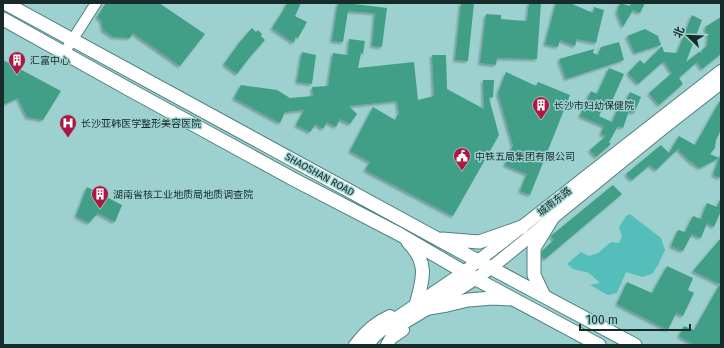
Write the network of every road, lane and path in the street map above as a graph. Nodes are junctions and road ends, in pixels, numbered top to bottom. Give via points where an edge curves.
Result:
1 (5, 3) edge
2 (96, 3) edge
3 (3, 19) edge
4 (72, 40) junction
5 (64, 53) junction
6 (721, 71) edge
7 (721, 83) edge
8 (553, 217) junction
9 (522, 227) junction
10 (399, 234) junction
11 (438, 239) junction
12 (478, 261) junction
13 (491, 268) junction
14 (464, 272) junction
15 (476, 279) junction
16 (544, 296) junction
17 (515, 300) junction
18 (420, 308) junction
19 (386, 330) junction
20 (355, 345) edge
21 (368, 345) edge
22 (375, 345) edge
23 (387, 345) edge
24 (599, 345) edge
25 (635, 345) edge

1 - 4 main road, SHAOSHAN ROAD
2 - 4 street
3 - 5 main road, SHAOSHAN ROAD
4 - 5 street
4 - 11 main road, SHAOSHAN ROAD
5 - 10 main road, SHAOSHAN ROAD
6 - 9 main road, 城南东路
7 - 8 main road, 城南东路
8 - 13 main road, 城南东路
8 - 16 main road via 534,248 534,275
9 - 11 main road via 480,242
9 - 12 main road, 城南东路
10 - 14 main road, SHAOSHAN ROAD
10 - 18 main road via 420,260 423,276
11 - 12 main road, SHAOSHAN ROAD
12 - 13 main road, SHAOSHAN ROAD
12 - 14 main road, 城南东路
13 - 15 main road, 城南东路
13 - 16 main road, SHAOSHAN ROAD
14 - 15 main road, SHAOSHAN ROAD
14 - 18 main road, 城南东路
15 - 17 main road, SHAOSHAN ROAD
15 - 18 main road, 城南东路
16 - 25 main road, SHAOSHAN ROAD
17 - 18 main road via 473,299
17 - 24 main road, SHAOSHAN ROAD
18 - 19 main road, 城南东路
18 - 20 main road via 388,316 372,327
18 - 23 main road via 405,329 391,338
19 - 21 main road via 374,337
19 - 22 main road

